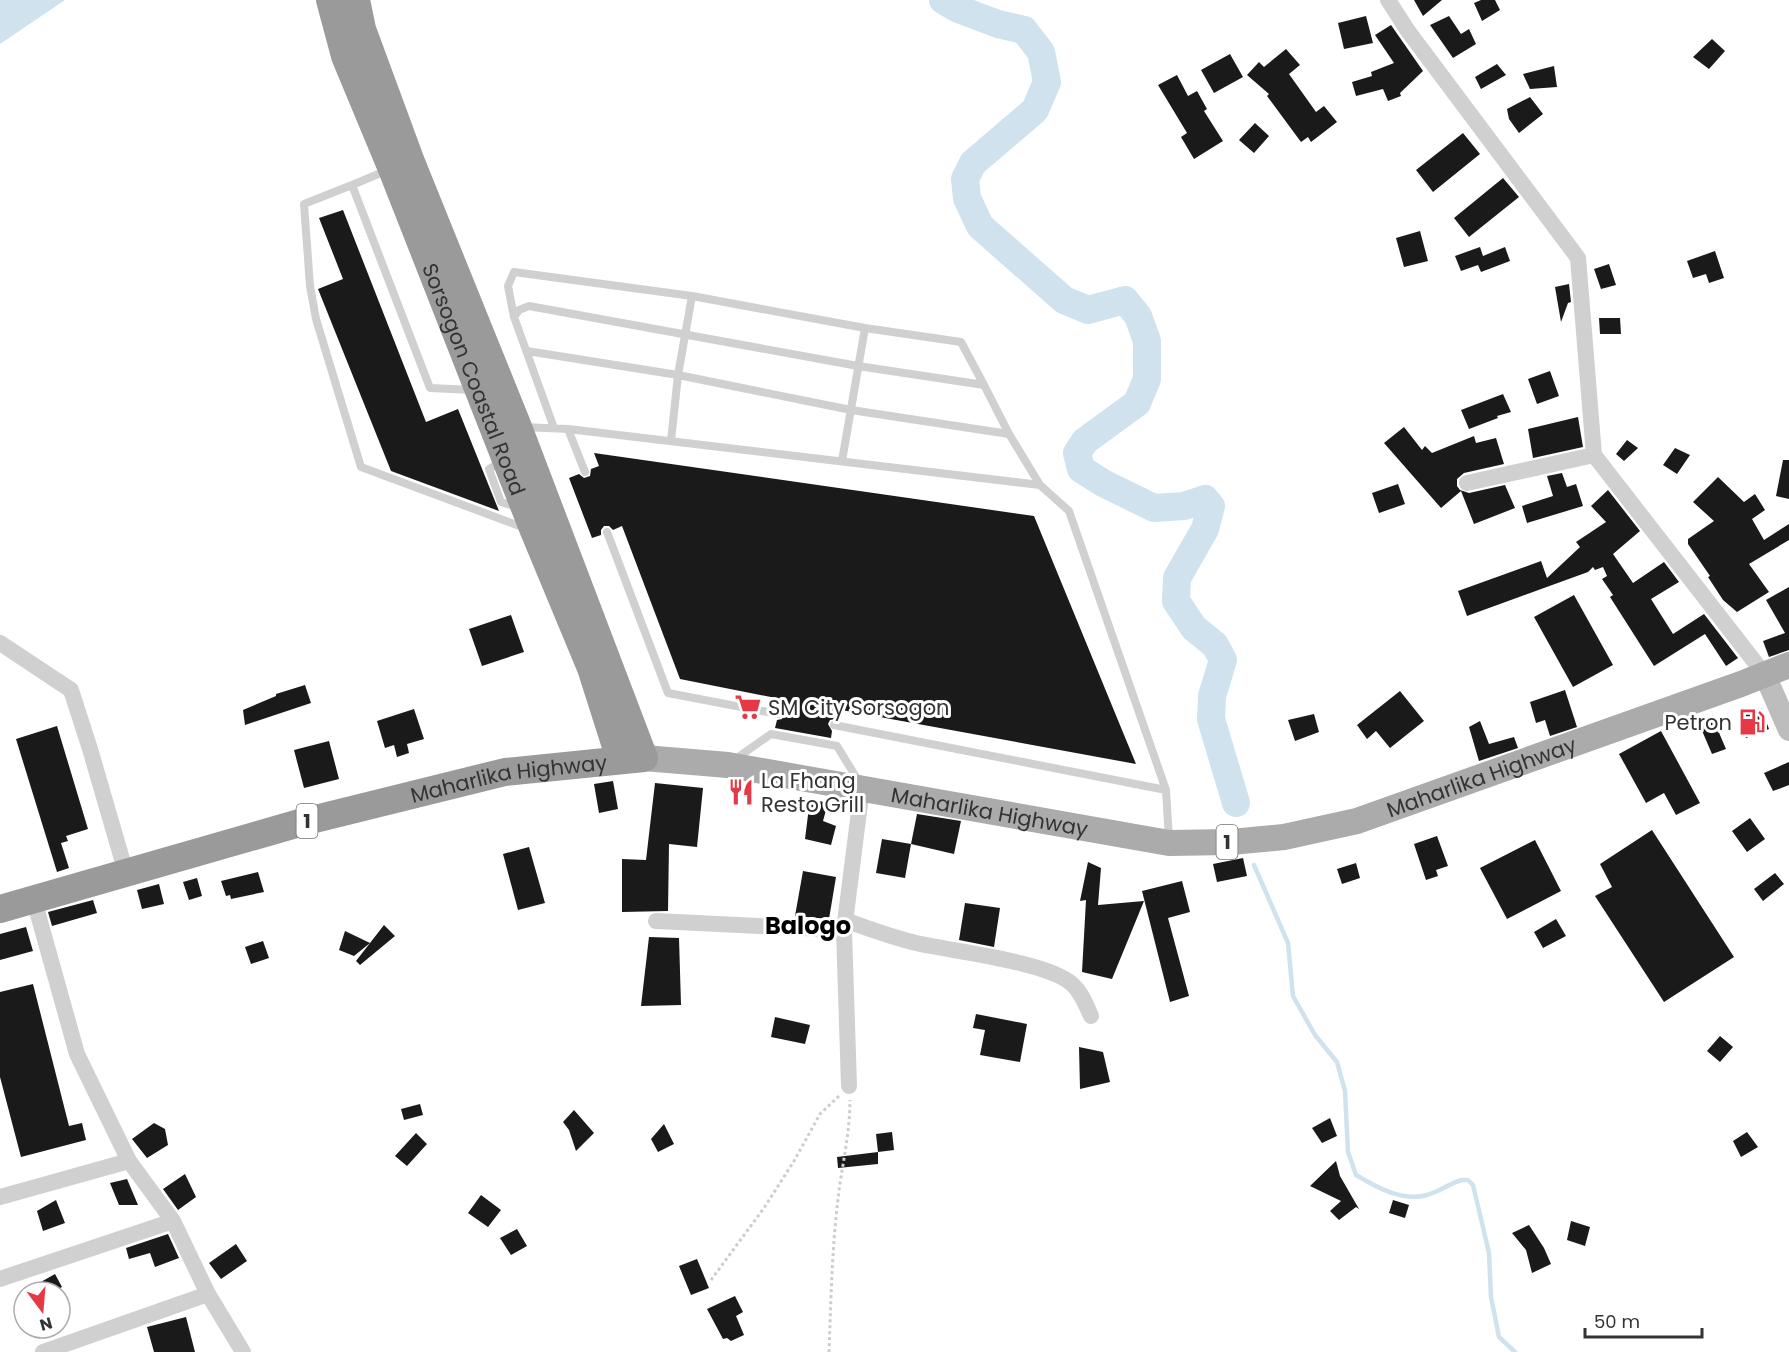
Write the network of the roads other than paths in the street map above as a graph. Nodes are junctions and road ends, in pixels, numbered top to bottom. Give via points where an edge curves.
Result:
1 (330, 0) edge
2 (356, 0) edge
3 (1388, 0) edge
4 (392, 169) junction
5 (352, 185) junction
6 (692, 296) junction
7 (514, 317) junction
8 (865, 328) junction
9 (686, 335) junction
10 (527, 351) junction
11 (858, 366) junction
12 (678, 375) junction
13 (984, 385) junction
14 (480, 390) junction
15 (851, 410) junction
16 (518, 427) junction
17 (554, 428) junction
18 (568, 429) junction
19 (1009, 434) junction
20 (671, 441) junction
21 (1594, 454) junction
22 (842, 461) junction
23 (585, 472) dead end
24 (1467, 483) dead end
25 (1040, 484) junction
26 (530, 520) junction
27 (607, 532) dead end
28 (0, 643) edge
29 (1789, 665) edge
30 (1765, 675) junction
31 (778, 714) dead end
32 (834, 725) dead end
33 (1789, 730) edge
34 (632, 758) junction
35 (728, 765) junction
36 (862, 788) junction
37 (1166, 790) junction
38 (1169, 843) junction
39 (126, 873) junction
40 (34, 900) junction
41 (0, 909) edge
42 (656, 921) dead end
43 (845, 925) junction
44 (1091, 1016) dead end
45 (849, 1086) road end
46 (129, 1161) junction
47 (0, 1197) edge
48 (173, 1221) junction
49 (0, 1279) edge
50 (208, 1294) junction
51 (44, 1352) edge
52 (243, 1352) edge

1 - 4 highway, Sorsogon Coastal Road via 345,56
2 - 16 highway, Sorsogon Coastal Road via 362,29 411,162
3 - 21 street via 1578,258
4 - 5 lane
4 - 14 highway, Sorsogon Coastal Road
5 - 14 lane via 430,387
5 - 26 lane via 304,204 316,319 361,467
6 - 7 lane via 514,272 508,286
6 - 8 lane
6 - 9 lane
7 - 9 lane via 529,306
7 - 10 lane
8 - 11 lane
8 - 13 lane via 961,342
9 - 11 lane
9 - 12 lane
10 - 12 lane
10 - 17 lane
11 - 13 lane
11 - 15 lane
12 - 15 lane
12 - 20 lane
13 - 19 lane
14 - 26 highway, Sorsogon Coastal Road
15 - 19 lane
15 - 22 lane
16 - 17 lane
16 - 34 highway, Sorsogon Coastal Road
17 - 18 lane
18 - 20 lane
18 - 23 lane
19 - 25 lane
20 - 22 lane
21 - 24 street
21 - 30 street
22 - 25 lane
25 - 37 lane via 1069,511
26 - 34 highway, Sorsogon Coastal Road
27 - 31 lane via 668,693
28 - 39 street via 70,690
29 - 30 main road, Maharlika Highway / 1
30 - 33 street
30 - 38 main road, Maharlika Highway / 1 via 1357,820 1284,837
32 - 37 lane
34 - 35 main road, Maharlika Highway / 1
34 - 39 highway, Maharlika Highway / 1 via 505,772 303,822
35 - 36 main road, Maharlika Highway / 1
35 - 36 lane via 771,734 837,746
36 - 38 main road, Maharlika Highway / 1
36 - 43 street
37 - 38 lane
39 - 40 highway, Maharlika Highway / 1
40 - 41 highway, Maharlika Highway / 1
40 - 46 street via 77,1054
42 - 43 street
43 - 44 street via 1060,977 1081,995
43 - 45 street
46 - 47 street
46 - 48 street
48 - 49 street
48 - 50 street
50 - 51 street
50 - 52 street

